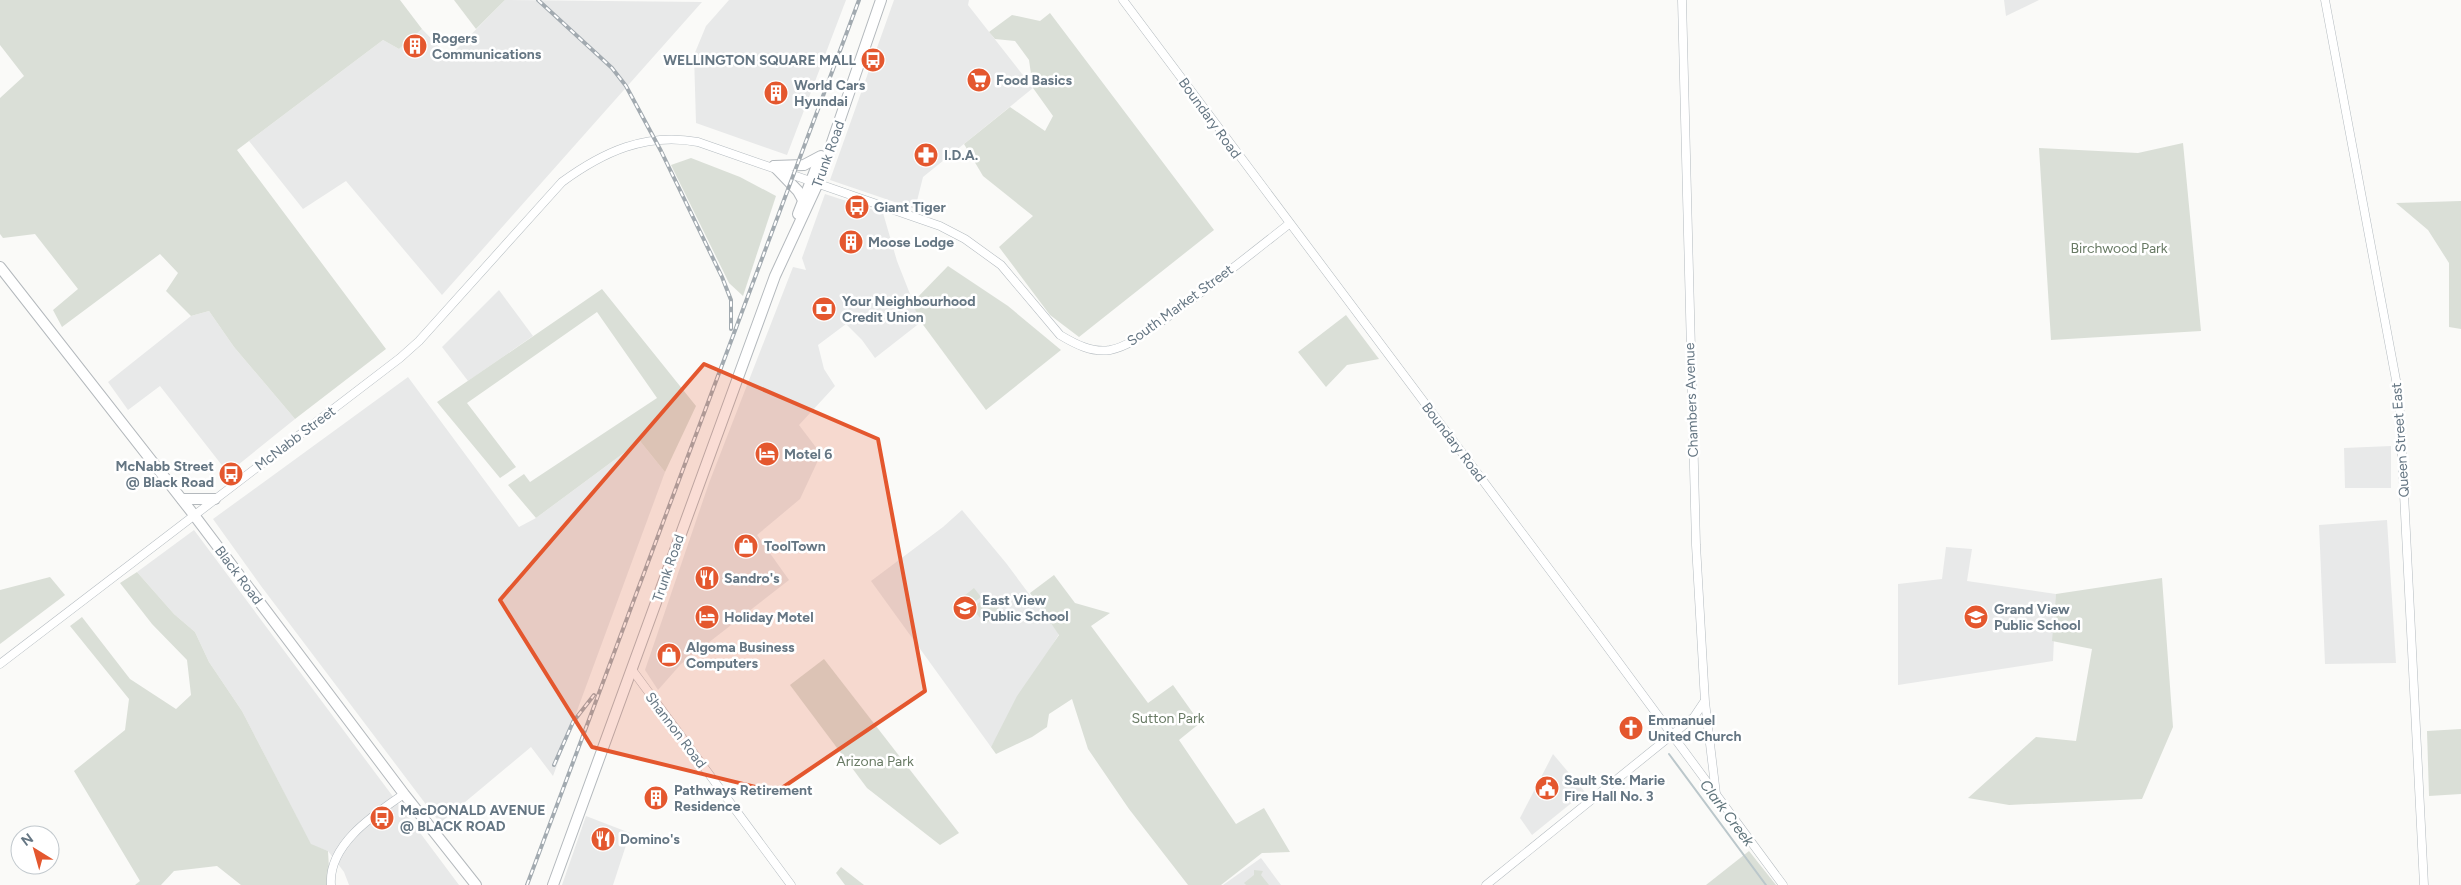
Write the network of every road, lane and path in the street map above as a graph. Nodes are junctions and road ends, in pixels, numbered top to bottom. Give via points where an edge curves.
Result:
1 (881, 0) edge
2 (1123, 0) edge
3 (1682, 0) edge
4 (2325, 0) edge
5 (862, 53) junction
6 (821, 156) junction
7 (774, 166) junction
8 (562, 182) joint
9 (814, 182) junction
10 (803, 200) junction
11 (1289, 224) junction
12 (785, 252) junction
13 (0, 267) edge
14 (182, 499) junction
15 (215, 499) junction
16 (194, 515) junction
17 (0, 664) edge
18 (633, 671) junction
19 (1705, 702) junction
20 (1671, 736) junction
21 (404, 794) junction
22 (1717, 798) junction
23 (567, 847) junction
24 (331, 885) edge
25 (476, 885) edge
26 (547, 885) edge
27 (553, 885) edge
28 (791, 885) edge
29 (1486, 885) edge
30 (1783, 885) edge
31 (2424, 885) edge

1 - 5 highway, Trunk Road
2 - 11 main road, Boundary Road
3 - 19 main road, Chambers Avenue via 1696,545
4 - 31 main road, Queen Street East via 2399,396
5 - 6 highway, Trunk Road via 845,88
5 - 9 highway, Trunk Road via 851,91
6 - 7 highway via 804,165
6 - 9 highway, Trunk Road
7 - 8 main road, South Market Street via 698,142 679,138 654,139 606,154
7 - 9 main road, South Market Street
7 - 10 highway
8 - 15 main road, McNabb Street via 419,341
9 - 10 highway, Trunk Road
9 - 11 main road, South Market Street via 915,216 965,239 1001,265 1060,335 1072,343 1099,351 1135,340
9 - 12 highway, Trunk Road
10 - 12 highway, Trunk Road
11 - 20 main road, Boundary Road
12 - 18 highway, Trunk Road via 693,497
13 - 14 highway, Black Road
14 - 15 highway
14 - 16 highway, Black Road
15 - 16 main road, McNabb Street
16 - 17 main road, McNabb Street
16 - 21 highway, Black Road
18 - 23 highway, Trunk Road
18 - 28 main road, Shannon Road
19 - 20 main road via 1694,717
19 - 22 main road, Chambers Avenue
20 - 22 main road, Boundary Road
20 - 29 main road
21 - 24 main road via 378,812 348,841 336,858
21 - 25 highway, Black Road
22 - 30 main road, Boundary Road
23 - 26 highway
23 - 27 highway, Trunk Road

